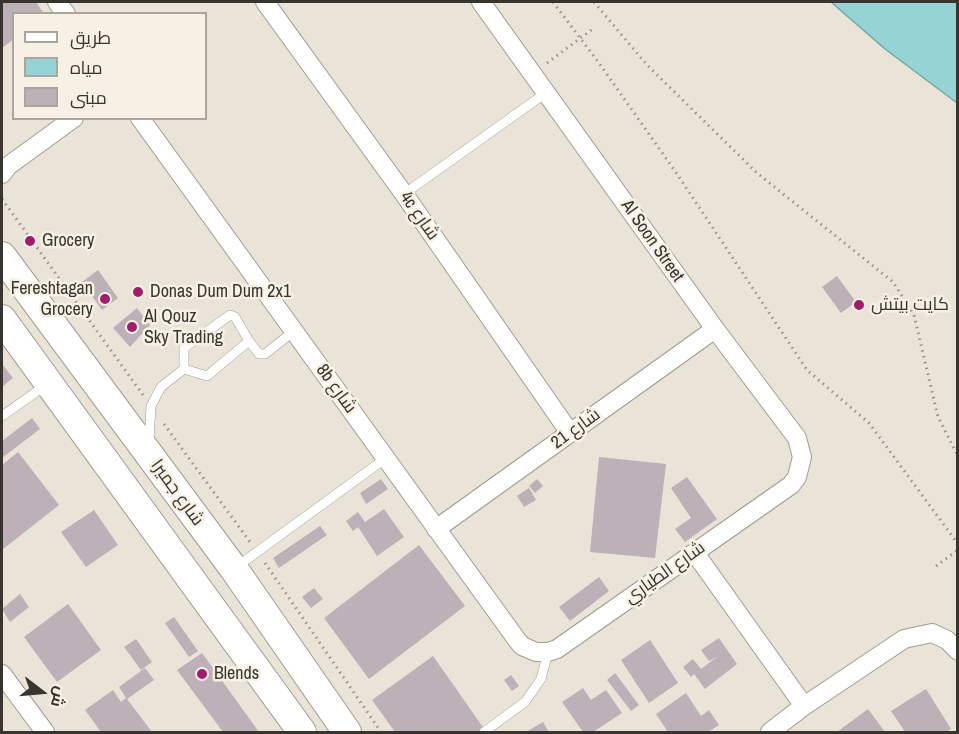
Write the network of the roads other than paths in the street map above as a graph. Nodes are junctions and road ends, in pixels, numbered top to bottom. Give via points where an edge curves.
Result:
1 (265, 2) edge
2 (481, 2) edge
3 (546, 92) junction
4 (71, 120) edge
5 (141, 120) edge
6 (4, 169) edge
7 (404, 194) junction
8 (2, 256) edge
9 (2, 319) edge
10 (715, 328) junction
11 (294, 331) junction
12 (249, 341) junction
13 (184, 369) junction
14 (49, 383) junction
15 (2, 416) edge
16 (570, 433) junction
17 (386, 458) junction
18 (153, 459) junction
19 (791, 485) joint
20 (436, 529) junction
21 (695, 553) junction
22 (234, 569) junction
23 (957, 651) edge
24 (542, 652) junction
25 (2, 674) edge
26 (804, 706) junction
27 (794, 725) edge
28 (45, 732) edge
29 (302, 732) edge
30 (347, 732) edge
31 (484, 732) edge
32 (770, 732) edge

1 - 7 street, 4c شارع
2 - 3 street, Al Soon Street
3 - 7 lane
3 - 10 street, Al Soon Street
4 - 6 street
5 - 11 street, 8b شارع
7 - 16 street, 4c شارع
8 - 18 main road, شارع جميرا
9 - 14 main road
10 - 16 street, شارع 21
10 - 19 street, Al Soon Street via 797,438 801,467
11 - 12 lane via 265,354 259,354
11 - 17 street, 8b شارع
12 - 13 lane via 210,375
12 - 13 lane via 230,315 184,348
13 - 18 lane via 161,387 151,406 148,430
14 - 15 lane
14 - 29 main road
16 - 20 street, شارع 21
17 - 20 street, 8b شارع
17 - 22 lane
18 - 22 main road, شارع جميرا
19 - 21 street, شارع الطياري
20 - 24 street, 8b شارع via 522,646
21 - 24 street, شارع الطياري via 564,644
21 - 26 street
22 - 30 main road, شارع جميرا
23 - 26 street via 933,633 904,639
24 - 31 lane via 541,679 525,702
25 - 28 street
26 - 27 street
27 - 32 street

